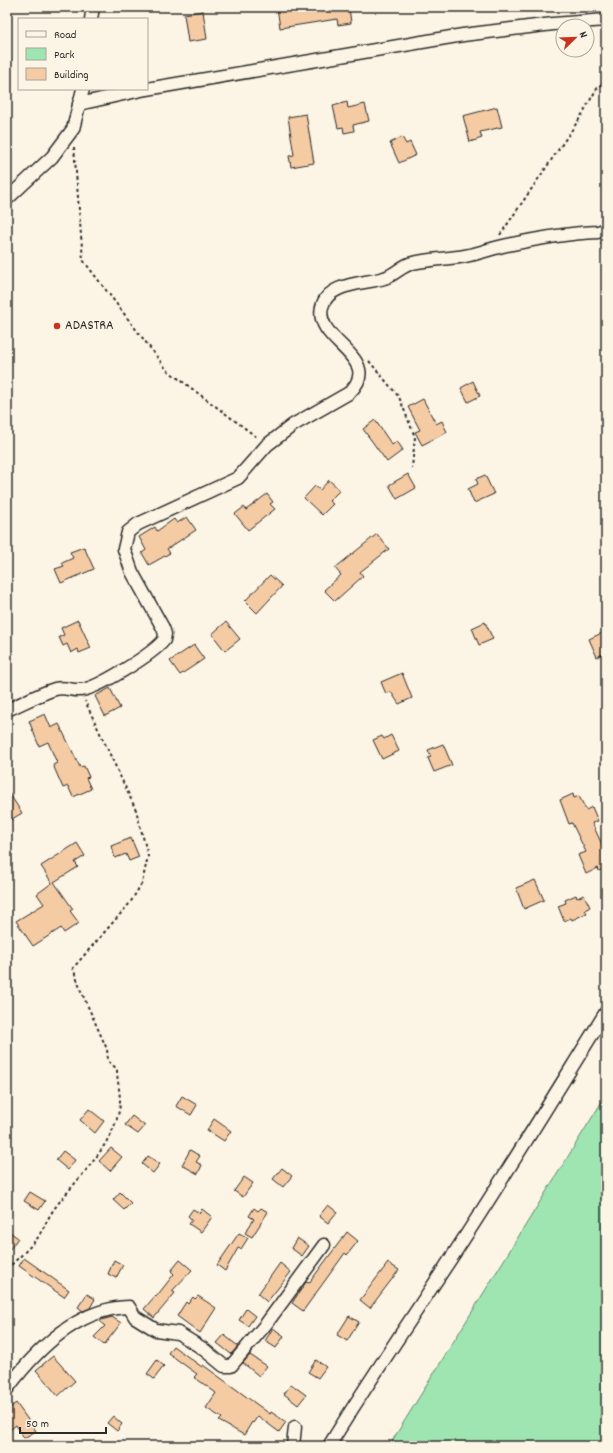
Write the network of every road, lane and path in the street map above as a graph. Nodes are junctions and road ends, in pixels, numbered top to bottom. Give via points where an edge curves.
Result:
1 (92, 7) edge
2 (91, 18) edge
3 (606, 20) edge
4 (606, 79) edge
5 (148, 89) edge
6 (83, 90) edge
7 (142, 90) edge
8 (79, 104) junction
9 (73, 129) junction
10 (7, 200) edge
11 (602, 230) edge
12 (490, 249) junction
13 (606, 260) edge
14 (364, 356) dead end
15 (267, 445) junction
16 (412, 468) dead end
17 (80, 690) junction
18 (7, 710) edge
19 (606, 1012) edge
20 (324, 1245) dead end
21 (7, 1269) edge
22 (7, 1389) edge
23 (295, 1427) dead end
24 (293, 1446) edge
25 (328, 1446) edge

1 - 2 street
3 - 5 street via 463,35
4 - 12 path via 596,90 580,118
6 - 8 street
7 - 8 street
8 - 9 street
9 - 10 street via 52,157
9 - 15 path via 83,260 167,370
11 - 12 street via 549,236
11 - 13 path
12 - 15 street via 466,256 413,263 384,278 356,283 330,295 321,308 322,323 329,334 356,361 358,378 355,387 293,425
14 - 16 path via 399,397 415,437
15 - 17 street via 238,478 138,524 128,532 124,550 132,572 164,628 164,640 103,682
17 - 18 street via 63,687
17 - 21 path via 136,810 148,856 142,882 130,903 74,968 81,991 107,1049 108,1062 117,1069 117,1082 122,1099 115,1125 104,1145 53,1210 39,1235
19 - 25 street via 535,1127
20 - 22 street via 266,1324 231,1366 224,1366 178,1333 156,1330 135,1317 129,1306 115,1307 69,1326 46,1344
23 - 24 street

